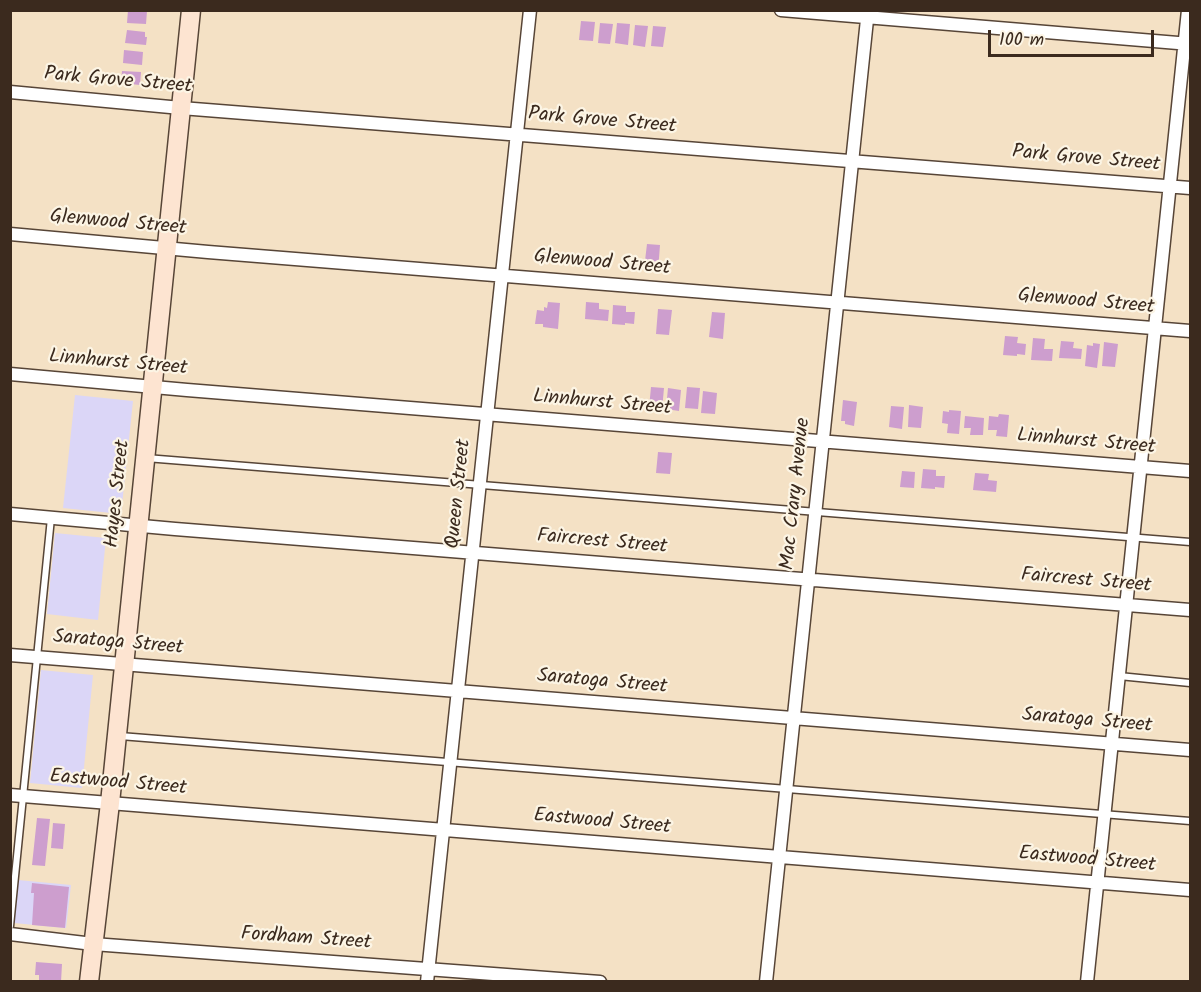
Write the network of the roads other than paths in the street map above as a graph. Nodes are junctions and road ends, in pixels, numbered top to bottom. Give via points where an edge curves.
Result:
1 (191, 10) edge
2 (530, 10) edge
3 (781, 10) edge
4 (1188, 10) edge
5 (867, 14) edge
6 (1188, 43) edge
7 (10, 92) edge
8 (181, 108) junction
9 (517, 135) junction
10 (852, 161) junction
11 (1170, 187) junction
12 (1191, 188) edge
13 (10, 234) edge
14 (167, 248) junction
15 (502, 276) junction
16 (837, 302) junction
17 (1155, 328) junction
18 (1191, 331) edge
19 (10, 374) edge
20 (153, 387) junction
21 (488, 414) junction
22 (822, 441) junction
23 (145, 458) junction
24 (1141, 467) junction
25 (1191, 471) edge
26 (480, 485) junction
27 (815, 512) junction
28 (10, 514) edge
29 (51, 518) junction
30 (138, 526) junction
31 (1134, 536) junction
32 (1191, 542) edge
33 (473, 553) junction
34 (808, 579) junction
35 (1126, 605) junction
36 (1191, 610) edge
37 (10, 655) edge
38 (38, 657) junction
39 (124, 664) junction
40 (1119, 676) junction
41 (1191, 683) edge
42 (458, 691) junction
43 (793, 717) junction
44 (117, 735) junction
45 (1112, 743) junction
46 (1191, 750) edge
47 (451, 762) junction
48 (786, 788) junction
49 (17, 795) edge
50 (110, 803) junction
51 (1104, 813) junction
52 (1191, 821) edge
53 (444, 829) junction
54 (779, 856) junction
55 (1097, 882) junction
56 (1191, 890) edge
57 (10, 926) edge
58 (10, 934) edge
59 (93, 944) junction
60 (429, 968) junction
61 (89, 981) edge
62 (428, 981) edge
63 (600, 981) edge
64 (766, 981) edge
65 (1087, 981) edge

1 - 8 street, Hayes Street
2 - 9 street, Queen Street
3 - 5 street
4 - 6 street
5 - 6 street
5 - 10 street, Mac Crary Avenue
6 - 11 street
7 - 8 street, Park Grove Street
8 - 9 street, Park Grove Street
8 - 14 street, Hayes Street
9 - 10 street, Park Grove Street
9 - 15 street, Queen Street
10 - 11 street, Park Grove Street
10 - 16 street, Mac Crary Avenue
11 - 12 street, Park Grove Street
11 - 17 street
13 - 14 street, Glenwood Street
14 - 15 street, Glenwood Street
14 - 20 street, Hayes Street
15 - 16 street, Glenwood Street
15 - 21 street, Queen Street
16 - 17 street, Glenwood Street
16 - 22 street, Mac Crary Avenue
17 - 18 street, Glenwood Street
17 - 24 street
19 - 20 street, Linnhurst Street
20 - 21 street, Linnhurst Street
20 - 23 street, Hayes Street
21 - 22 street, Linnhurst Street
21 - 26 street, Queen Street
22 - 24 street, Linnhurst Street
22 - 27 street, Mac Crary Avenue
23 - 26 lane
23 - 30 street, Hayes Street
24 - 25 street, Linnhurst Street
24 - 31 street
26 - 27 lane
26 - 33 street, Queen Street
27 - 31 lane
27 - 34 street, Mac Crary Avenue
28 - 29 street, Faircrest Street
29 - 30 street, Faircrest Street
29 - 38 lane
30 - 33 street, Faircrest Street
30 - 39 street, Hayes Street
31 - 32 lane
31 - 35 street
33 - 34 street, Faircrest Street
33 - 42 street, Queen Street
34 - 35 street, Faircrest Street
34 - 43 street, Mac Crary Avenue
35 - 36 street, Faircrest Street
35 - 40 street
37 - 38 street, Saratoga Street
38 - 39 street, Saratoga Street
38 - 49 lane
39 - 42 street, Saratoga Street
39 - 44 street, Hayes Street
40 - 41 lane
40 - 45 street
42 - 43 street, Saratoga Street
42 - 47 street, Queen Street
43 - 45 street, Saratoga Street
43 - 48 street, Mac Crary Avenue
44 - 47 lane
44 - 50 street, Hayes Street
45 - 46 street, Saratoga Street
45 - 51 street
47 - 48 lane
47 - 53 street, Queen Street
48 - 51 lane
48 - 54 street, Mac Crary Avenue
49 - 50 street, Eastwood Street
49 - 57 lane
50 - 53 street, Eastwood Street
50 - 59 street, Hayes Street
51 - 52 lane
51 - 55 street
53 - 54 street, Eastwood Street
53 - 60 street, Queen Street
54 - 55 street, Eastwood Street
54 - 64 street, Mac Crary Avenue
55 - 56 street, Eastwood Street
55 - 65 street
58 - 59 street, Fordham Street
59 - 60 street, Fordham Street
59 - 61 street, Hayes Street
60 - 62 street, Queen Street
60 - 63 street, Fordham Street

